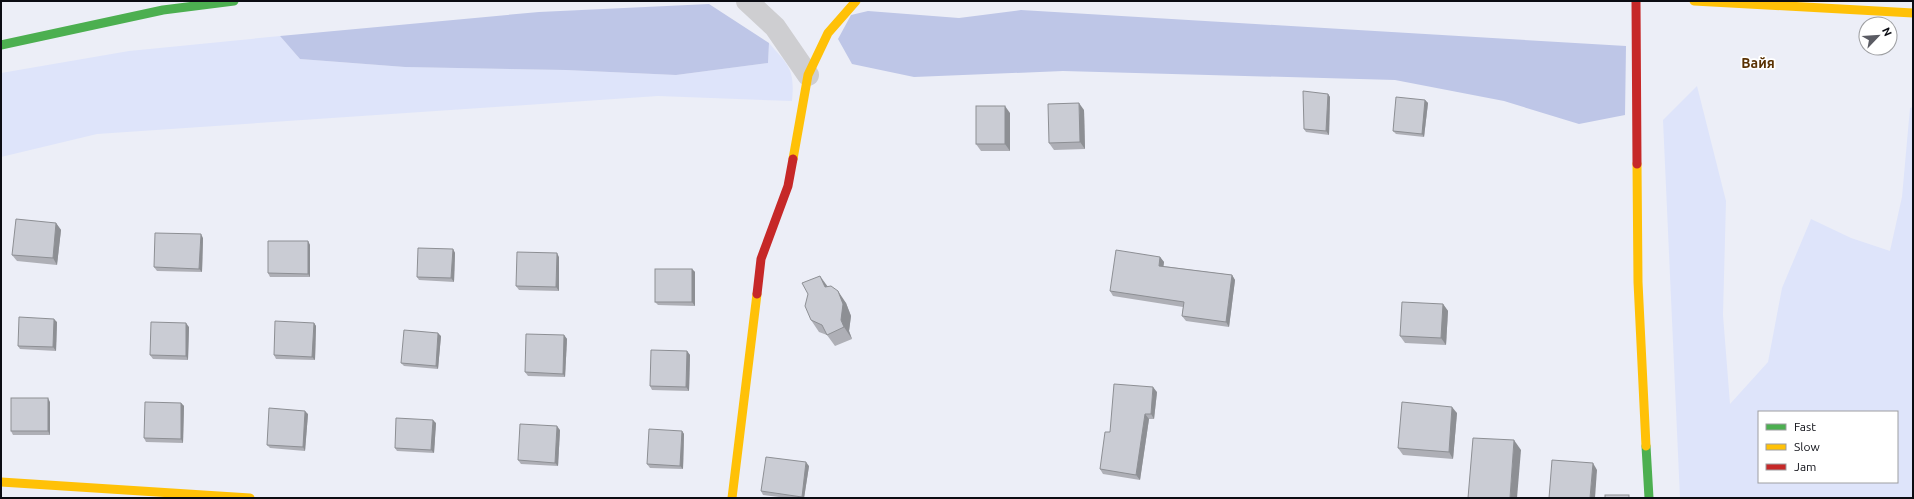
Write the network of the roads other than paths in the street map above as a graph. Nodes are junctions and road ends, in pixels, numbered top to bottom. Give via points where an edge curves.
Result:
1 (234, 1) edge
2 (747, 1) edge
3 (856, 1) edge
4 (1636, 1) edge
5 (1694, 1) edge
6 (1891, 6) edge
7 (1913, 13) edge
8 (1, 45) edge
9 (808, 75) junction
10 (1, 482) edge
11 (250, 498) edge
12 (732, 498) edge
13 (1649, 498) edge

1 - 8 street via 163,10
2 - 9 street via 775,26
3 - 9 street via 828,33
4 - 13 street via 1638,282
5 - 6 street
6 - 7 street
9 - 12 street via 788,186 760,259
10 - 11 street

